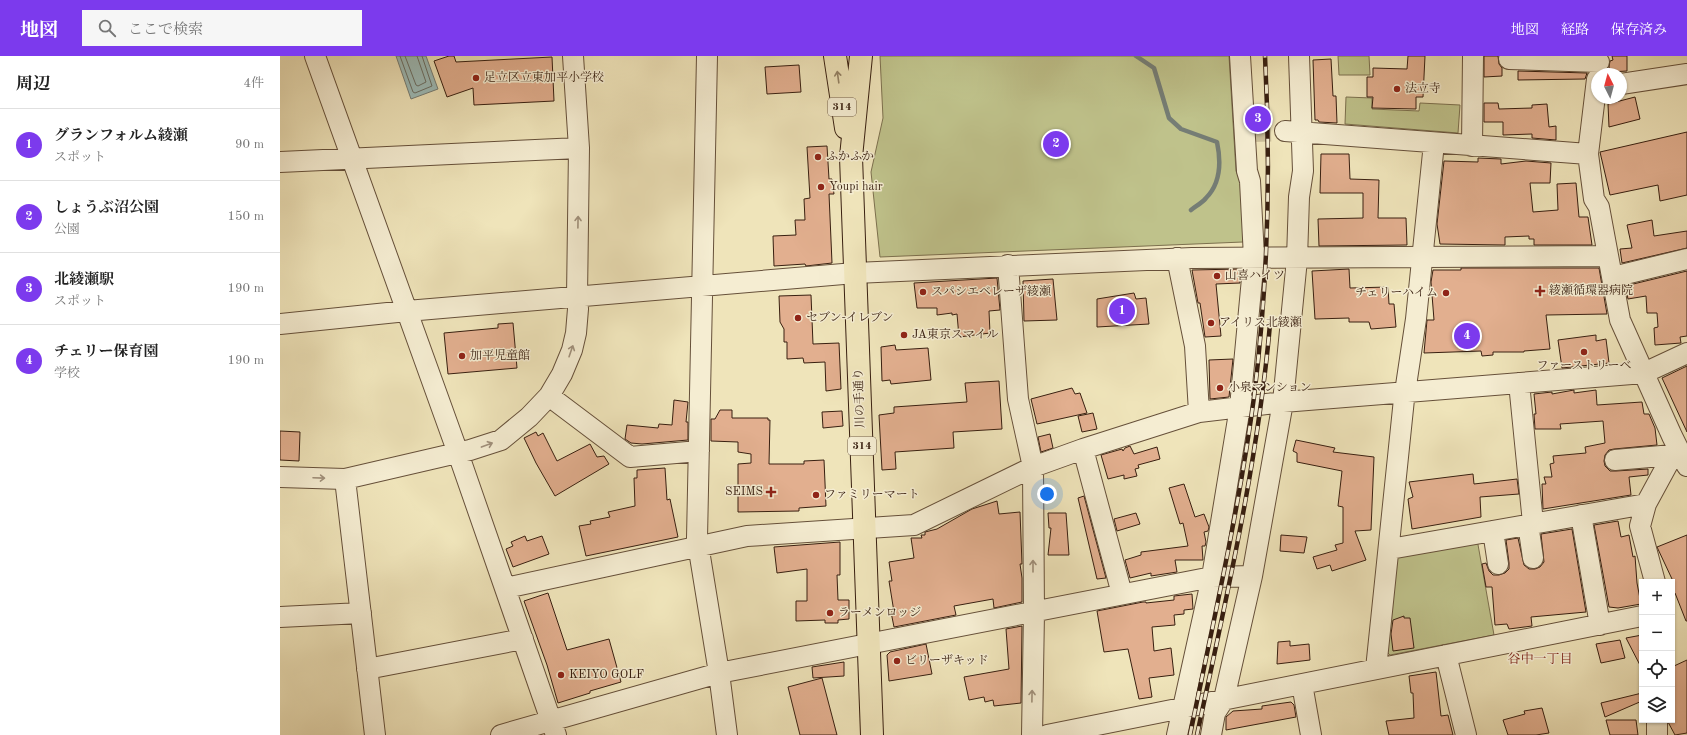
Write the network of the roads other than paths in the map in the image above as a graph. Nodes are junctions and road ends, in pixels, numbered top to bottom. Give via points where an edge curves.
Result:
1 (315, 56) edge
2 (573, 56) edge
3 (707, 56) edge
4 (835, 56) edge
5 (861, 56) edge
6 (1240, 56) edge
7 (1290, 56) edge
8 (1298, 56) edge
9 (1473, 56) edge
10 (1509, 59) dead end
11 (1591, 73) edge
12 (1687, 74) edge
13 (1627, 83) edge
14 (1594, 104) edge
15 (1294, 131) junction
16 (1434, 143) junction
17 (1472, 146) junction
18 (579, 148) junction
19 (1588, 154) junction
20 (851, 157) junction
21 (352, 159) junction
22 (280, 162) edge
23 (1608, 256) junction
24 (1254, 257) junction
25 (1421, 257) junction
26 (1177, 258) junction
27 (1297, 258) junction
28 (1687, 259) edge
29 (1008, 265) junction
30 (856, 272) junction
31 (1613, 277) junction
32 (703, 286) junction
33 (576, 297) junction
34 (407, 311) junction
35 (280, 324) edge
36 (1687, 353) edge
37 (1644, 373) junction
38 (1519, 383) junction
39 (1405, 393) junction
40 (549, 396) junction
41 (1283, 402) junction
42 (1240, 407) junction
43 (1199, 412) junction
44 (1083, 449) junction
45 (699, 451) junction
46 (458, 453) junction
47 (1679, 456) edge
48 (1615, 460) dead end
49 (1033, 467) junction
50 (280, 477) edge
51 (345, 479) junction
52 (1646, 504) junction
53 (1581, 515) junction
54 (1530, 524) junction
55 (866, 527) junction
56 (1493, 531) junction
57 (699, 547) junction
58 (1390, 549) junction
59 (1533, 558) dead end
60 (1498, 564) dead end
61 (1252, 576) junction
62 (1212, 577) junction
63 (1654, 579) edge
64 (506, 588) junction
65 (1122, 594) junction
66 (1034, 612) junction
67 (361, 613) junction
68 (280, 617) edge
69 (1639, 617) edge
70 (1600, 625) junction
71 (523, 639) junction
72 (868, 645) junction
73 (1446, 654) junction
74 (367, 669) junction
75 (1376, 669) junction
76 (719, 673) junction
77 (1302, 684) junction
78 (1224, 699) junction
79 (1182, 709) junction
80 (1657, 723) edge
81 (553, 728) edge
82 (375, 735) edge
83 (501, 735) edge
84 (727, 735) edge
85 (872, 735) edge
86 (1032, 735) edge
87 (1046, 735) edge
88 (1177, 735) edge
89 (1211, 735) edge
90 (1311, 735) edge
91 (1466, 735) edge
92 (1657, 735) edge

1 - 21 street
2 - 18 street
3 - 32 street
20 -> 4 main road, 川の手通り / 314
5 - 20 main road, 川の手通り / 314
6 - 24 street via 1248,132 1247,171 1250,181
7 - 15 street
8 - 15 street
9 - 17 street
10 - 11 street
12 - 13 street
14 - 19 street
15 - 16 street
15 - 27 street via 1303,171 1299,196
16 - 17 street
16 - 25 street
17 - 19 street
18 - 21 street
33 -> 18 street
19 - 23 street via 1594,199 1600,207
20 - 30 main road, 川の手通り / 314
21 - 22 street
21 - 34 street
23 - 25 street
23 - 31 street
24 - 26 street
24 - 27 street
24 - 42 street
25 - 27 street
25 - 39 street via 1416,319
26 - 29 street
26 - 43 street via 1195,346
27 - 41 street
28 - 31 street
29 - 30 street
29 - 49 street via 1018,399
30 - 32 street
30 - 55 main road, 川の手通り / 314
31 - 37 street via 1620,320
32 - 33 street
32 - 45 street
33 - 34 street
40 -> 33 street via 572,350 578,309
34 - 35 street
34 - 46 street
36 - 37 street
37 - 38 street
37 - 47 street
38 - 39 street
38 - 54 street
39 - 41 street
39 - 58 street
40 - 45 street via 630,457
46 -> 40 street via 501,440
41 - 42 street
41 - 61 street
42 - 43 street
42 - 62 street
43 - 44 street
44 - 49 street
44 - 65 street
45 - 57 street
46 - 51 street
46 - 64 street
47 - 48 street
47 - 52 street
49 - 55 street via 914,525
66 -> 49 street
50 -> 51 street
51 - 67 street
52 - 53 street
52 - 63 street via 1640,526
53 - 54 street
53 - 70 street
54 - 56 street
54 - 59 street
55 - 57 street via 747,536
55 - 72 main road, 川の手通り / 314
56 - 58 street
56 - 60 street
57 - 64 street
57 - 76 street
58 - 75 street
61 - 62 street
61 - 78 street
62 - 65 street
62 - 79 street
64 - 71 street
65 - 66 street
66 - 72 street
86 -> 66 street
67 - 68 street
67 - 74 street
69 - 70 street
70 - 73 street
71 - 74 street
71 - 81 street
72 - 76 street
72 - 85 main road, 川の手通り / 314
73 - 75 street
73 - 91 street
74 - 82 street
75 - 77 street
76 - 81 street
76 - 84 street
77 - 78 street
77 - 90 street
78 - 79 street
78 - 89 street via 1215,713
79 - 87 street
79 - 88 street
80 - 92 street
81 - 83 street

